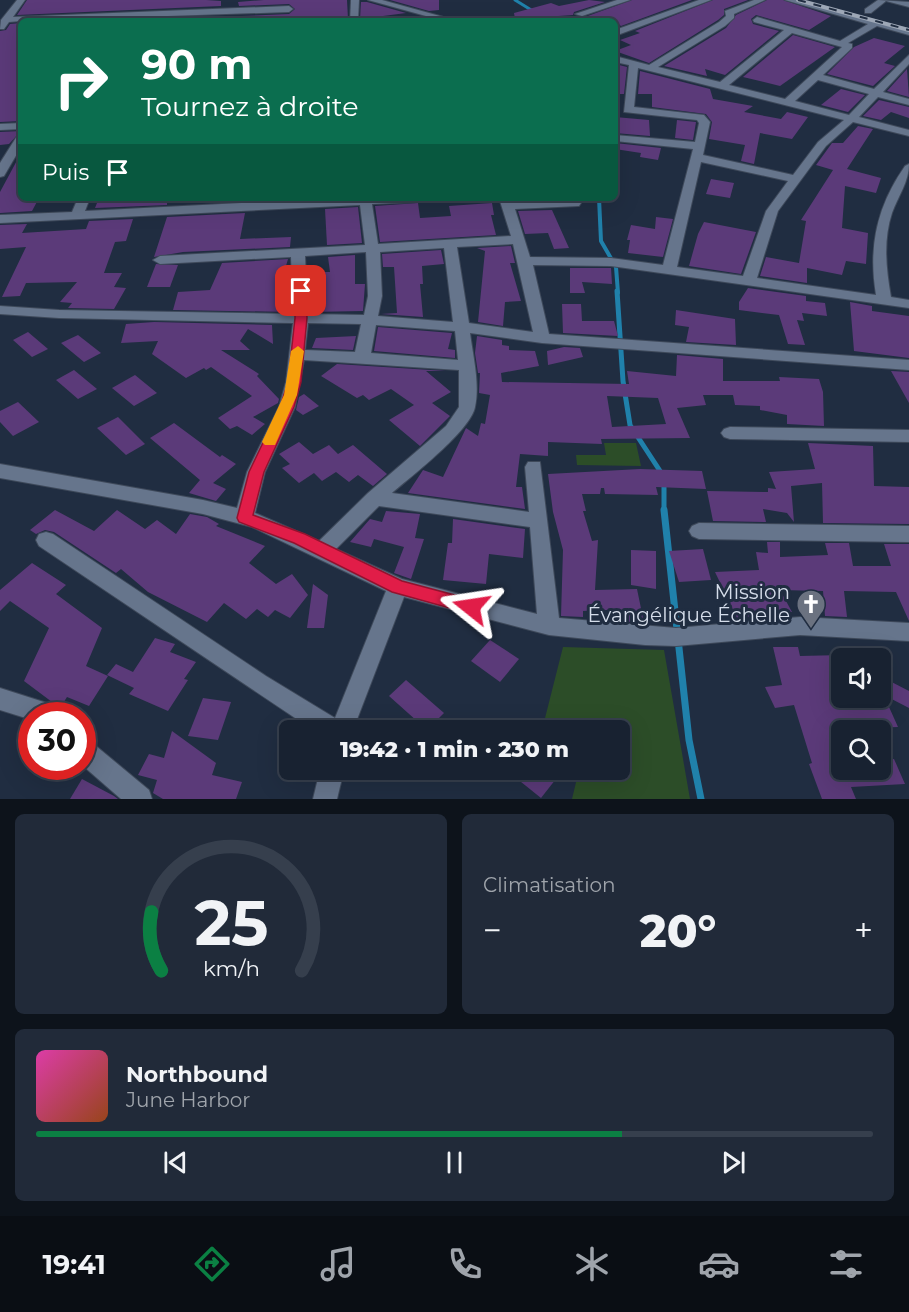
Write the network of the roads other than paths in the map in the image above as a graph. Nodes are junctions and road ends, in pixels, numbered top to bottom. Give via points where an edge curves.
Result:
1 (21, 0) edge
2 (165, 0) edge
3 (229, 0) edge
4 (355, 0) edge
5 (372, 0) edge
6 (626, 0) edge
7 (706, 0) edge
8 (761, 0) edge
9 (789, 0) edge
10 (883, 0) edge
11 (890, 0) edge
12 (390, 4) junction
13 (290, 5) edge
14 (909, 5) edge
15 (868, 11) dead end
16 (838, 13) junction
17 (579, 14) dead end
18 (94, 15) edge
19 (225, 16) edge
20 (63, 18) edge
21 (160, 18) edge
22 (354, 18) edge
23 (398, 18) edge
24 (443, 18) edge
25 (829, 18) dead end
26 (757, 20) dead end
27 (18, 22) edge
28 (876, 23) junction
29 (2, 24) edge
30 (814, 26) dead end
31 (795, 31) junction
32 (618, 32) edge
33 (909, 32) edge
34 (842, 43) junction
35 (909, 58) edge
36 (618, 60) edge
37 (634, 63) junction
38 (653, 66) junction
39 (815, 76) junction
40 (723, 85) junction
41 (875, 92) junction
42 (788, 102) junction
43 (909, 102) edge
44 (852, 118) junction
45 (18, 126) edge
46 (0, 127) edge
47 (909, 133) edge
48 (618, 139) edge
49 (18, 143) edge
50 (697, 152) junction
51 (909, 168) edge
52 (0, 173) edge
53 (795, 179) junction
54 (83, 201) edge
55 (319, 201) edge
56 (365, 201) edge
57 (273, 202) edge
58 (506, 202) edge
59 (575, 203) dead end
60 (179, 204) edge
61 (77, 215) junction
62 (0, 219) edge
63 (518, 240) junction
64 (450, 243) junction
65 (370, 249) junction
66 (298, 254) junction
67 (160, 260) dead end
68 (525, 261) junction
69 (669, 270) junction
70 (748, 283) junction
71 (884, 301) junction
72 (909, 304) edge
73 (0, 310) edge
74 (301, 318) junction
75 (370, 320) junction
76 (463, 327) junction
77 (542, 338) junction
78 (297, 355) junction
79 (362, 357) junction
80 (909, 365) edge
81 (467, 366) junction
82 (730, 433) dead end
83 (909, 436) edge
84 (534, 467) dead end
85 (0, 471) edge
86 (375, 498) junction
87 (244, 518) junction
88 (539, 521) junction
89 (699, 531) dead end
90 (909, 534) edge
91 (46, 540) dead end
92 (323, 550) junction
93 (398, 587) junction
94 (549, 626) junction
95 (909, 632) edge
96 (0, 699) edge
97 (18, 705) edge
98 (317, 720) edge
99 (346, 720) edge
100 (96, 761) edge
101 (330, 780) edge
102 (140, 799) edge
103 (325, 799) edge

1 - 29 street
2 - 21 street
3 - 19 street
4 - 22 street
5 - 12 street
6 - 17 street
7 - 32 street
8 - 38 street via 728,13 731,16 722,24
9 - 16 street
10 - 15 street
11 - 14 street
12 - 23 street
12 - 24 street
13 - 19 street
16 - 25 street
16 - 28 street
18 - 20 street
18 - 21 street
19 - 21 street
26 - 31 street
27 - 29 street
28 - 33 street
28 - 34 street
30 - 31 street
31 - 34 street
31 - 40 street
34 - 39 street via 849,46
35 - 41 street
36 - 37 street
37 - 38 street
37 - 50 street via 628,110 704,119
38 - 40 street
39 - 41 street
39 - 42 street
40 - 42 street
41 - 43 street
41 - 44 street
42 - 44 street
44 - 47 street
44 - 53 street via 822,144
45 - 46 street
48 - 50 street
49 - 52 street
50 - 53 street
50 - 69 street
51 - 71 street via 892,197 878,246
53 - 70 street via 767,218
54 - 61 street
55 - 57 street
56 - 65 street
57 - 60 street
58 - 59 street
58 - 63 street
60 - 61 street
61 - 62 street
63 - 64 street
63 - 68 street
64 - 65 street
64 - 76 street
65 - 66 street
65 - 75 street via 375,278
66 - 67 street
66 - 74 street
68 - 69 street via 611,262
68 - 77 street
69 - 70 street
70 - 71 street
71 - 72 street
73 - 74 street
74 - 75 street
74 - 78 street
75 - 76 street
75 - 79 street
76 - 77 street
76 - 81 street
77 - 80 street
78 - 79 street
78 - 87 street via 287,407 256,472
79 - 81 street
81 - 86 street via 467,408 452,430
82 - 83 street
84 - 88 street
85 - 87 street via 203,507
86 - 88 street
86 - 92 street
87 - 92 street
88 - 94 street
89 - 90 street
91 - 98 street
92 - 93 street
93 - 94 street
93 - 99 street
94 - 95 street via 645,636 800,626
96 - 97 street
100 - 102 street
101 - 103 street

